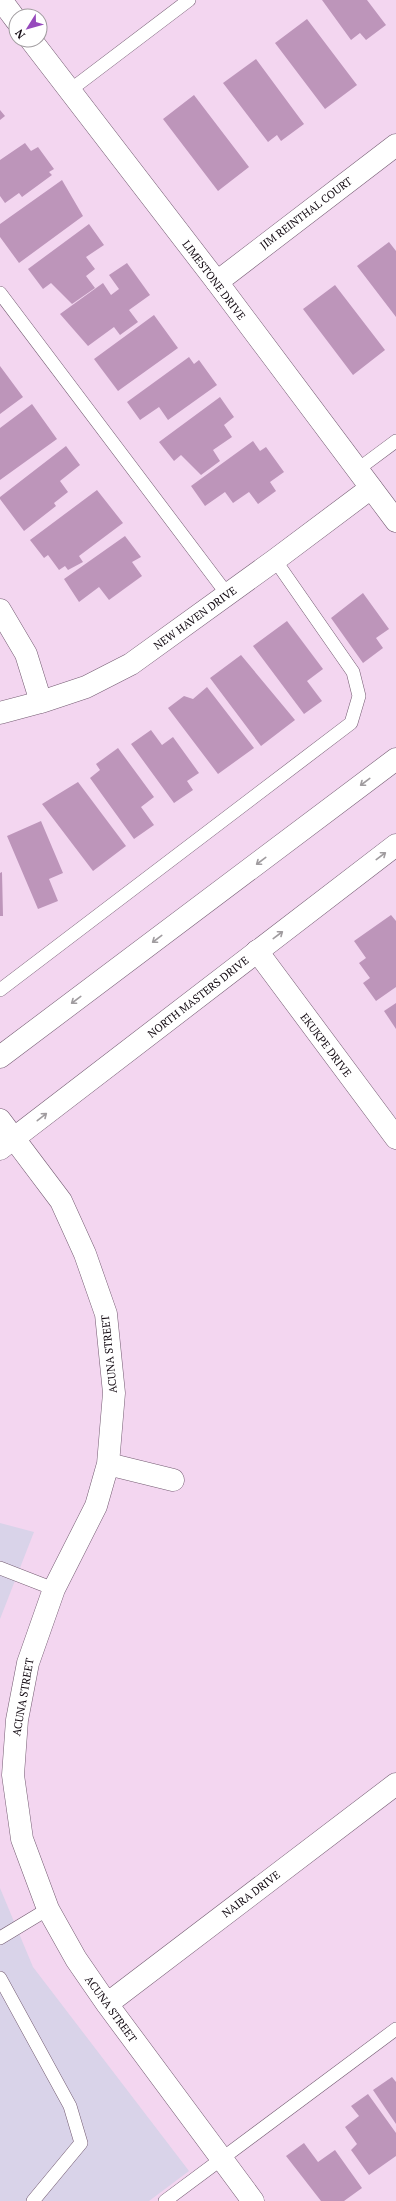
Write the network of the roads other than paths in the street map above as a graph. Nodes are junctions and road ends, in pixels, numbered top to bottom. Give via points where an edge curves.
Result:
1 (1, 0) edge
2 (189, 0) edge
3 (8, 9) edge
4 (37, 48) edge
5 (69, 91) junction
6 (396, 145) edge
7 (217, 282) junction
8 (0, 293) edge
9 (396, 441) edge
10 (357, 470) junction
11 (371, 488) junction
12 (396, 521) edge
13 (276, 560) junction
14 (227, 594) junction
15 (0, 610) edge
16 (41, 702) junction
17 (0, 712) edge
18 (396, 759) edge
19 (396, 846) edge
20 (257, 951) junction
21 (0, 990) edge
22 (0, 1057) edge
23 (0, 1120) edge
24 (396, 1138) edge
25 (7, 1144) edge
26 (108, 1464) junction
27 (173, 1480) dead end
28 (0, 1568) edge
29 (54, 1590) junction
30 (396, 1784) edge
31 (48, 1909) junction
32 (0, 1938) edge
33 (0, 1978) edge
34 (107, 2004) junction
35 (396, 2029) edge
36 (222, 2158) junction
37 (33, 2201) edge
38 (165, 2201) edge
39 (253, 2201) edge

1 - 3 street
2 - 5 lane
4 - 5 street, LIMESTONE DRIVE
5 - 7 street, LIMESTONE DRIVE
6 - 7 street, JIM REINTHAL COURT
7 - 10 street, LIMESTONE DRIVE
8 - 14 lane
9 - 10 lane
10 - 11 street, LIMESTONE DRIVE
11 - 12 street, LIMESTONE DRIVE
11 - 13 street, NEW HAVEN DRIVE
13 - 14 street, NEW HAVEN DRIVE
13 - 21 lane via 353,672 359,696 352,723
14 - 16 street, NEW HAVEN DRIVE via 131,664 86,687
15 - 16 street via 26,654
16 - 17 street, NEW HAVEN DRIVE
18 -> 22 street
20 -> 19 street, NORTH MASTERS DRIVE
20 - 24 street, EKUKPE DRIVE
25 -> 20 street, NORTH MASTERS DRIVE
23 - 25 street, ACUNA STREET
25 - 26 street, ACUNA STREET via 61,1201 85,1254 106,1314 114,1392
26 - 27 street
26 - 29 street, ACUNA STREET via 96,1506
28 - 29 lane
29 - 31 street, ACUNA STREET via 28,1663 16,1720 13,1775 22,1839
30 - 34 street, NAIRA DRIVE
31 - 32 lane
31 - 34 street, ACUNA STREET via 76,1959
33 - 37 lane via 70,2106 81,2143
34 - 36 street, ACUNA STREET
35 - 36 lane
36 - 38 lane
36 - 39 street, ACUNA STREET

